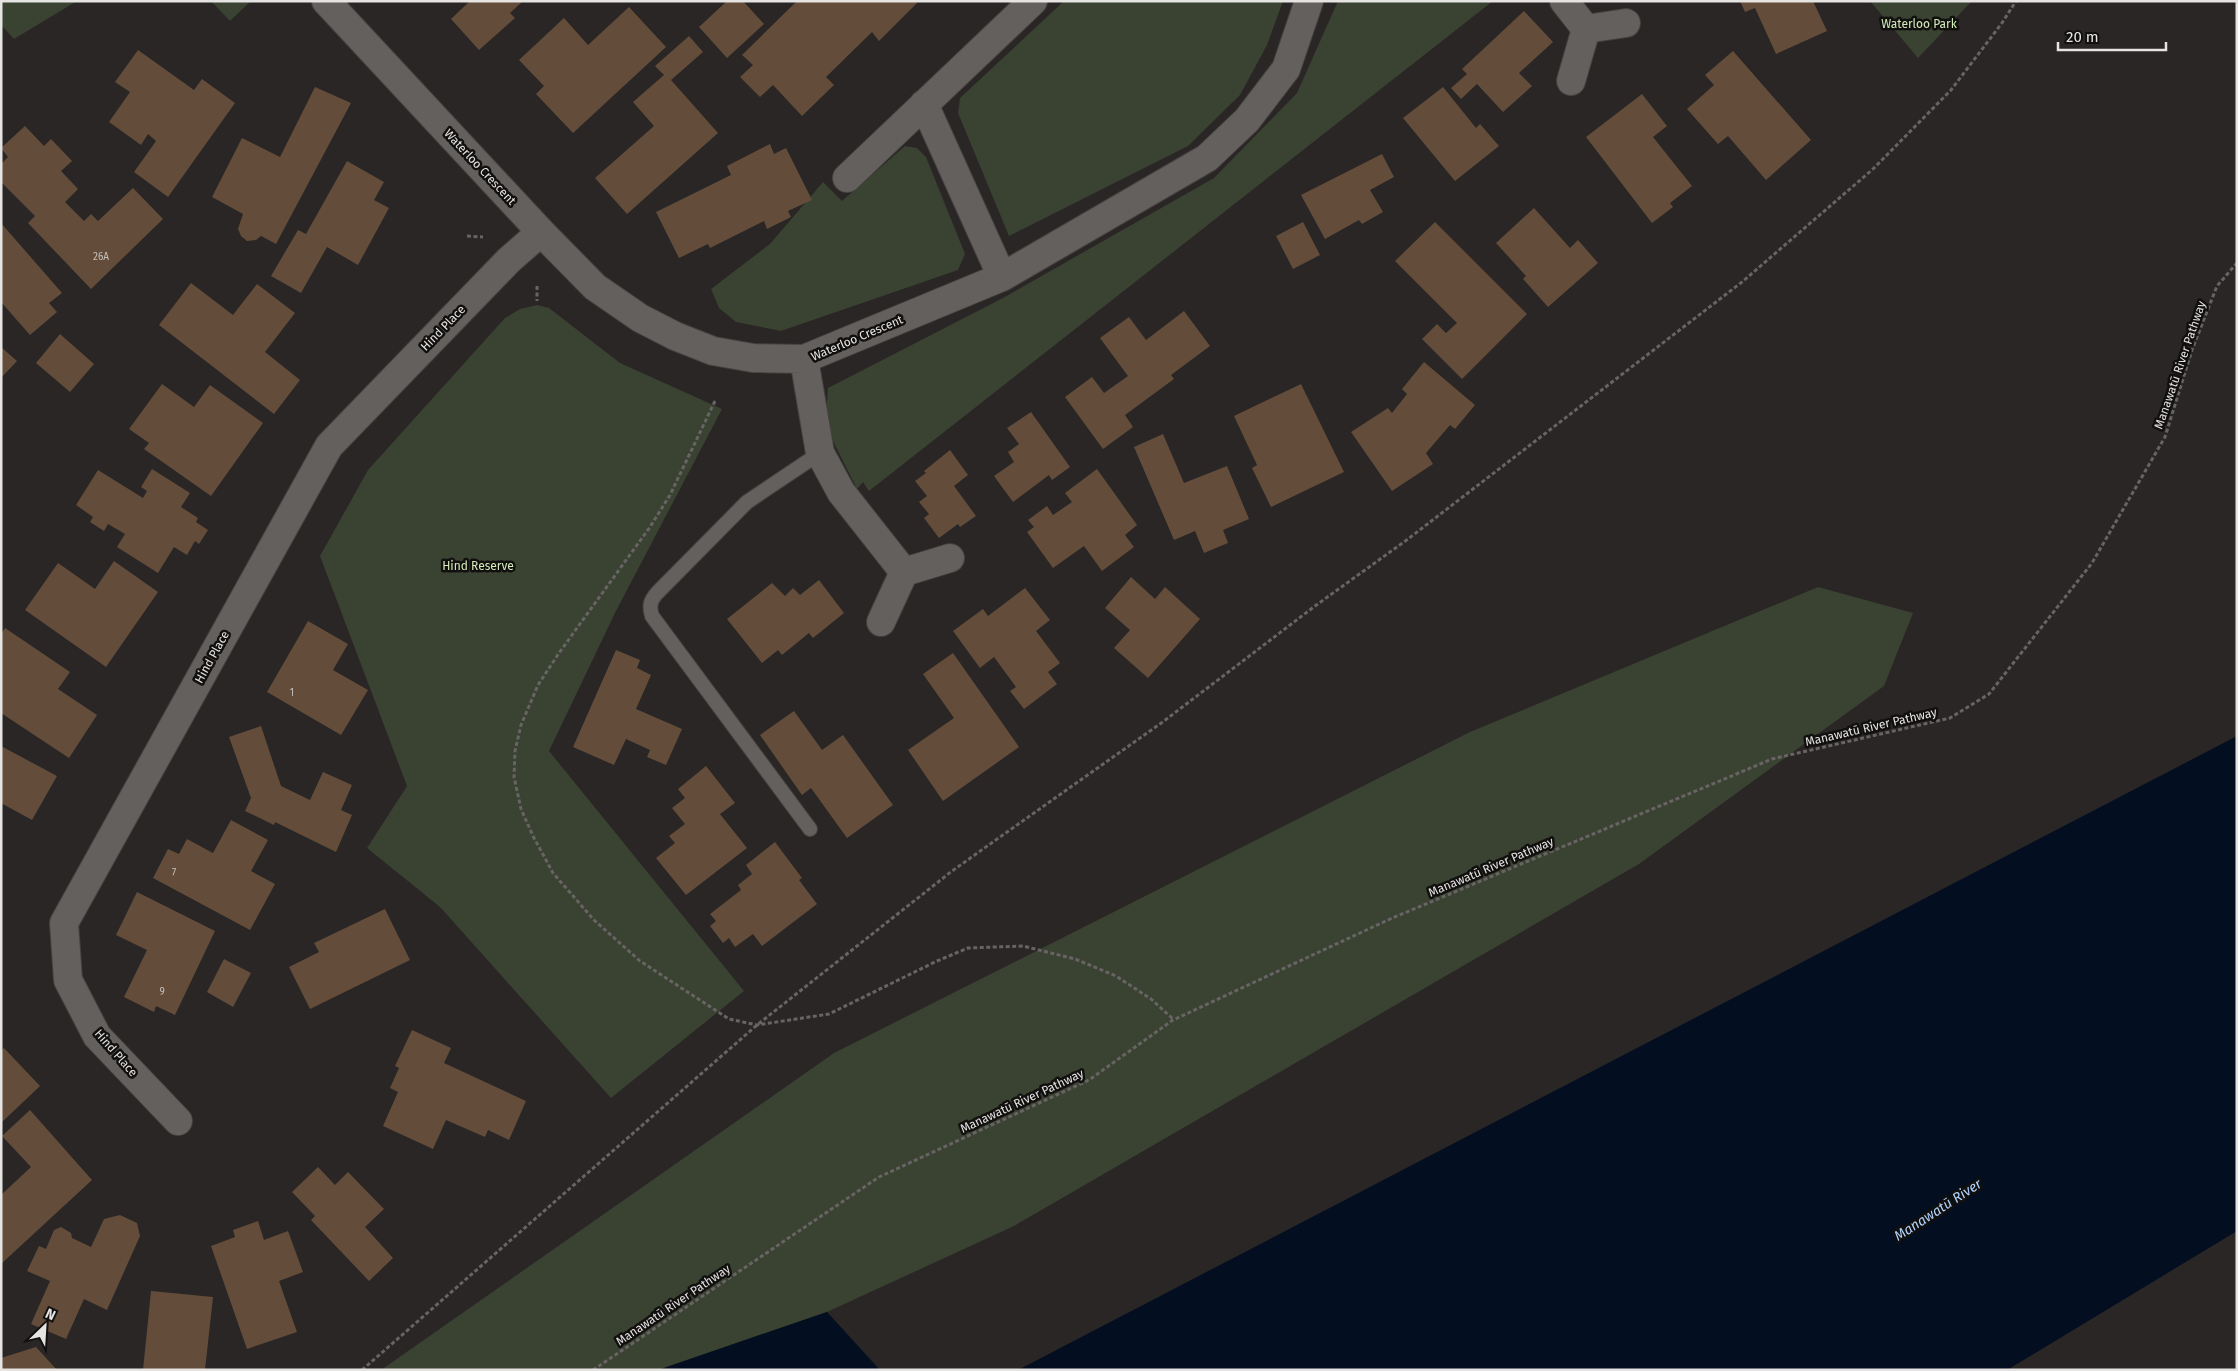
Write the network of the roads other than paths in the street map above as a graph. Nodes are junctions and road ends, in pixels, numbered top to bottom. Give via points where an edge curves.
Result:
1 (1033, 1) edge
2 (1309, 1) edge
3 (1564, 1) edge
4 (339, 5) edge
5 (1626, 23) dead end
6 (1586, 29) junction
7 (1571, 81) dead end
8 (924, 104) junction
9 (847, 178) dead end
10 (541, 232) junction
11 (1002, 277) junction
12 (804, 359) junction
13 (820, 453) junction
14 (950, 558) dead end
15 (904, 572) junction
16 (881, 622) dead end
17 (810, 829) dead end
18 (178, 1121) dead end

1 - 8 street
2 - 11 street, Waterloo Crescent via 1286,69 1247,120 1207,158
3 - 6 street
4 - 10 street, Waterloo Crescent
5 - 6 street
6 - 7 street
8 - 9 street
8 - 11 street
10 - 12 street, Waterloo Crescent via 595,287 640,318 675,336 712,351 753,358
10 - 18 street, Hind Place via 509,260 329,446 64,923 68,980 98,1036
11 - 12 street, Waterloo Crescent
12 - 13 street
13 - 15 street via 841,492
13 - 17 lane via 747,502 657,592 650,608 652,616
14 - 15 street
15 - 16 street

